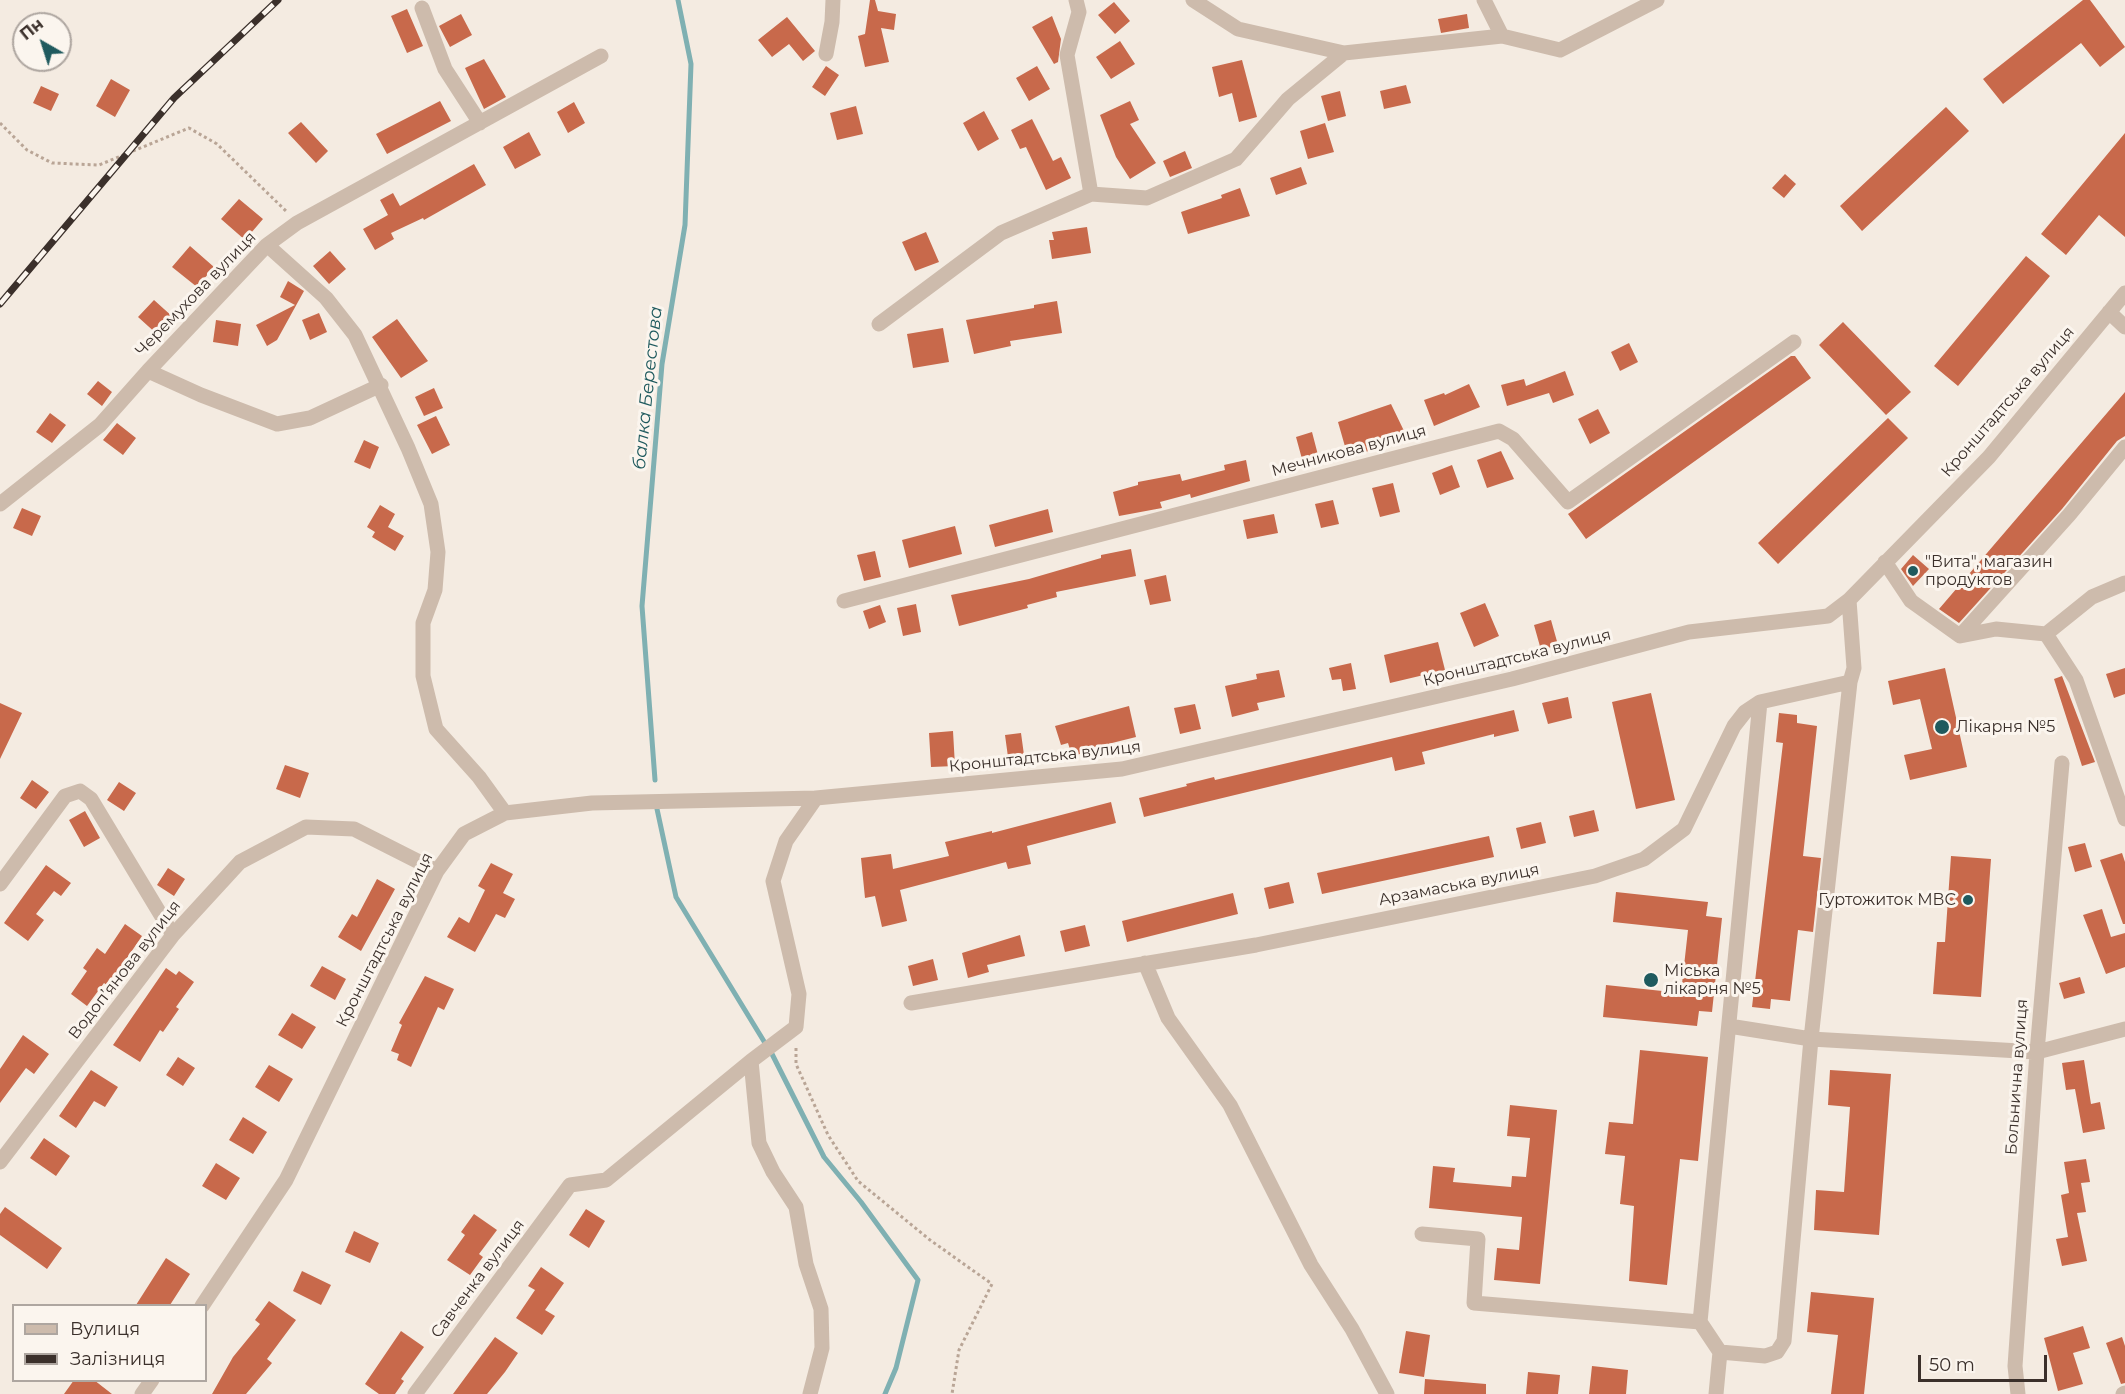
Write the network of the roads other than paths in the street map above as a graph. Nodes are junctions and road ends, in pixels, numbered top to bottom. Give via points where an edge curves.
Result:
1 (833, 0) edge
2 (1076, 0) edge
3 (1193, 0) edge
4 (1484, 0) edge
5 (1657, 0) edge
6 (422, 8) dead end
7 (1502, 36) junction
8 (1344, 53) junction
9 (826, 54) dead end
10 (601, 56) dead end
11 (480, 123) junction
12 (1091, 194) junction
13 (267, 245) junction
14 (2125, 293) edge
15 (2109, 312) junction
16 (879, 324) dead end
17 (2125, 327) edge
18 (1794, 342) dead end
19 (148, 371) junction
20 (381, 385) junction
21 (2125, 447) edge
22 (0, 504) edge
23 (1886, 562) junction
24 (2125, 583) edge
25 (1849, 600) junction
26 (844, 601) dead end
27 (2046, 634) junction
28 (1960, 636) junction
29 (1850, 681) junction
30 (1760, 702) junction
31 (2062, 764) dead end
32 (816, 798) junction
33 (505, 813) junction
34 (2125, 819) edge
35 (436, 872) junction
36 (0, 884) edge
37 (173, 935) junction
38 (1144, 963) junction
39 (910, 1003) dead end
40 (1729, 1026) junction
41 (2125, 1029) edge
42 (1811, 1039) junction
43 (2037, 1052) junction
44 (750, 1061) junction
45 (0, 1162) edge
46 (1422, 1234) dead end
47 (203, 1304) edge
48 (1700, 1322) junction
49 (1720, 1352) junction
50 (415, 1394) edge
51 (810, 1394) edge
52 (1387, 1394) edge
53 (1716, 1394) edge
54 (2018, 1394) edge

1 - 9 street
2 - 12 street via 1079,12 1067,55
3 - 8 street via 1238,29
4 - 7 street
5 - 7 street via 1560,50
6 - 11 street via 445,69
7 - 8 street
8 - 12 street via 1288,99 1236,159 1147,198
10 - 11 street, Черемухова вулиця
11 - 13 street, Черемухова вулиця via 297,223
12 - 16 street via 1001,233
13 - 19 street, Черемухова вулиця
13 - 20 street via 326,298 356,335
14 - 15 street, Кронштадтська вулиця
15 - 17 street
15 - 23 street, Кронштадтська вулиця via 1989,457
18 - 26 street, Мечникова вулиця via 1568,502 1513,439 1499,431
19 - 20 street via 277,423 310,418
19 - 22 street, Черемухова вулиця via 100,425
20 - 33 street via 431,504 438,552 435,590 423,623 423,676 436,729
21 - 28 street
23 - 25 street, Кронштадтська вулиця
23 - 28 street via 1911,601
24 - 27 street via 2092,597
25 - 29 street via 1854,669
25 - 32 street, Кронштадтська вулиця via 1828,616 1689,632 1512,679 1122,770
27 - 28 street via 1996,629
27 - 34 street via 2076,680
29 - 30 street, Арзамаська вулиця
29 - 42 street
30 - 38 street, Арзамаська вулиця via 1734,726 1684,829 1644,859 1595,876 1256,945
30 - 40 street
31 - 43 street, Больнична вулиця
32 - 33 street, Кронштадтська вулиця via 592,803
32 - 44 street via 786,842 773,882 799,994 796,1028
33 - 35 street, Кронштадтська вулиця via 464,834
35 - 37 street, Водоп’янова вулиця via 354,829 306,827 240,862
35 - 47 street, Кронштадтська вулиця via 286,1180
36 - 37 street via 65,796 80,791 91,799
37 - 45 street, Водоп’янова вулиця
38 - 39 street, Арзамаська вулиця
38 - 52 street via 1168,1018 1230,1105 1311,1265
40 - 42 street
40 - 48 street
41 - 43 street
42 - 43 street
42 - 49 street via 1784,1341 1777,1352 1765,1356
43 - 54 street, Больнична вулиця via 2015,1366
44 - 50 street, Савченка вулиця via 606,1180 570,1185
44 - 51 street via 759,1143 796,1207 806,1264 821,1309 822,1348
46 - 48 street via 1478,1239 1474,1303
48 - 49 street
49 - 53 street

